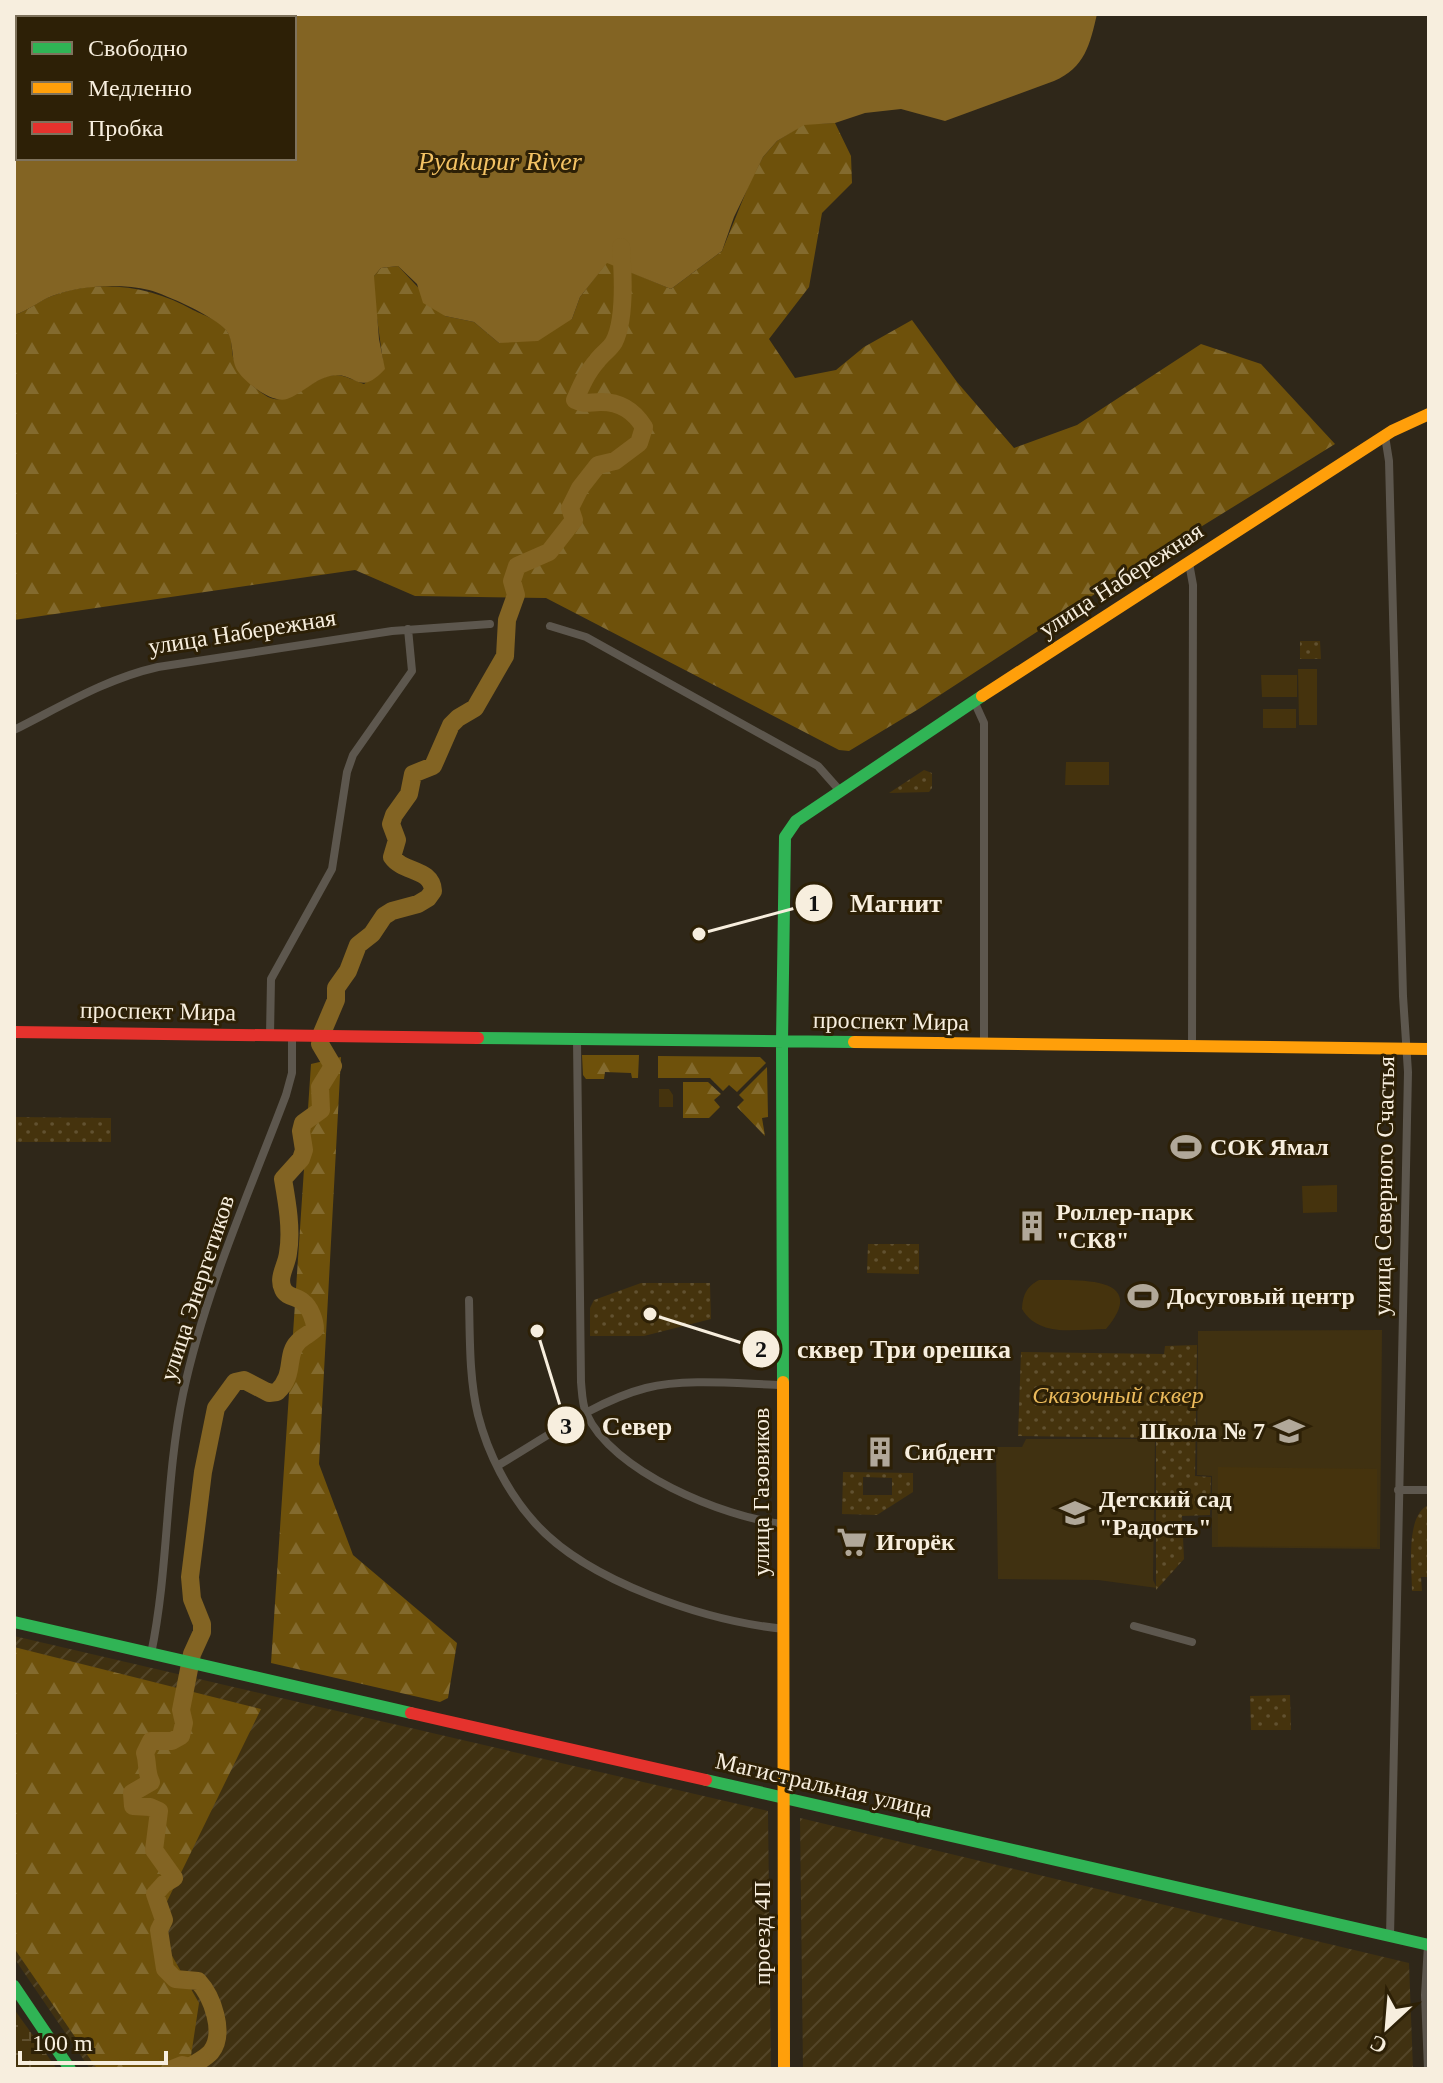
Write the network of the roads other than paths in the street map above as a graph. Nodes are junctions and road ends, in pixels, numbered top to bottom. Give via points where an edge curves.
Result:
1 (1429, 414) edge
2 (1385, 436) junction
3 (1189, 563) junction
4 (490, 624) dead end
5 (550, 626) dead end
6 (408, 629) junction
7 (974, 701) junction
8 (14, 730) edge
9 (841, 792) junction
10 (14, 1032) edge
11 (270, 1035) junction
12 (297, 1036) junction
13 (577, 1040) junction
14 (782, 1042) junction
15 (984, 1044) junction
16 (1192, 1047) junction
17 (1406, 1048) junction
18 (1429, 1049) edge
19 (469, 1300) dead end
20 (783, 1385) junction
21 (587, 1414) junction
22 (497, 1466) junction
23 (1398, 1490) junction
24 (1429, 1490) edge
25 (783, 1524) junction
26 (14, 1622) edge
27 (1134, 1626) dead end
28 (784, 1629) junction
29 (1192, 1642) dead end
30 (151, 1654) junction
31 (784, 1797) junction
32 (1390, 1937) junction
33 (1429, 1945) edge
34 (14, 1986) edge
35 (70, 2069) edge
36 (784, 2069) edge
37 (1428, 2069) edge

1 - 2 main road, улица Набережная
2 - 3 main road, улица Набережная
2 - 17 street, улица Северного Счастья
3 - 7 main road, улица Набережная
3 - 16 street
4 - 6 street, улица Набережная
5 - 9 street via 594,641 818,766
6 - 8 street, улица Набережная via 135,672
6 - 11 street via 412,671 353,755 332,869 271,979
7 - 9 main road, улица Набережная
7 - 15 street via 984,727
9 - 14 main road, улица Набережная via 796,821 785,837
10 - 11 main road, проспект Мира
11 - 12 main road, проспект Мира
12 - 13 main road, проспект Мира
12 - 30 street, улица Энергетиков via 290,1083 212,1290 183,1397
13 - 14 main road, проспект Мира
13 - 21 street via 581,1382
14 - 15 main road, проспект Мира
14 - 20 main road, улица Газовиков
15 - 16 main road, проспект Мира
16 - 17 main road, проспект Мира
17 - 18 main road, проспект Мира
17 - 23 street, улица Северного Счастья
19 - 22 street via 475,1397
20 - 21 street via 667,1384 623,1395
20 - 25 main road, улица Газовиков
21 - 22 street
21 - 25 street via 611,1447 648,1476 719,1506
22 - 28 street via 535,1523 589,1564 681,1606
23 - 24 street
23 - 32 street, улица Северного Счастья
25 - 28 main road, улица Газовиков
26 - 30 main road
27 - 29 street
28 - 31 main road, улица Газовиков
30 - 31 main road, Магистральная улица
31 - 32 main road, Магистральная улица
31 - 36 main road, проезд 4П
32 - 33 main road, Магистральная улица
33 - 37 street
34 - 35 main road

